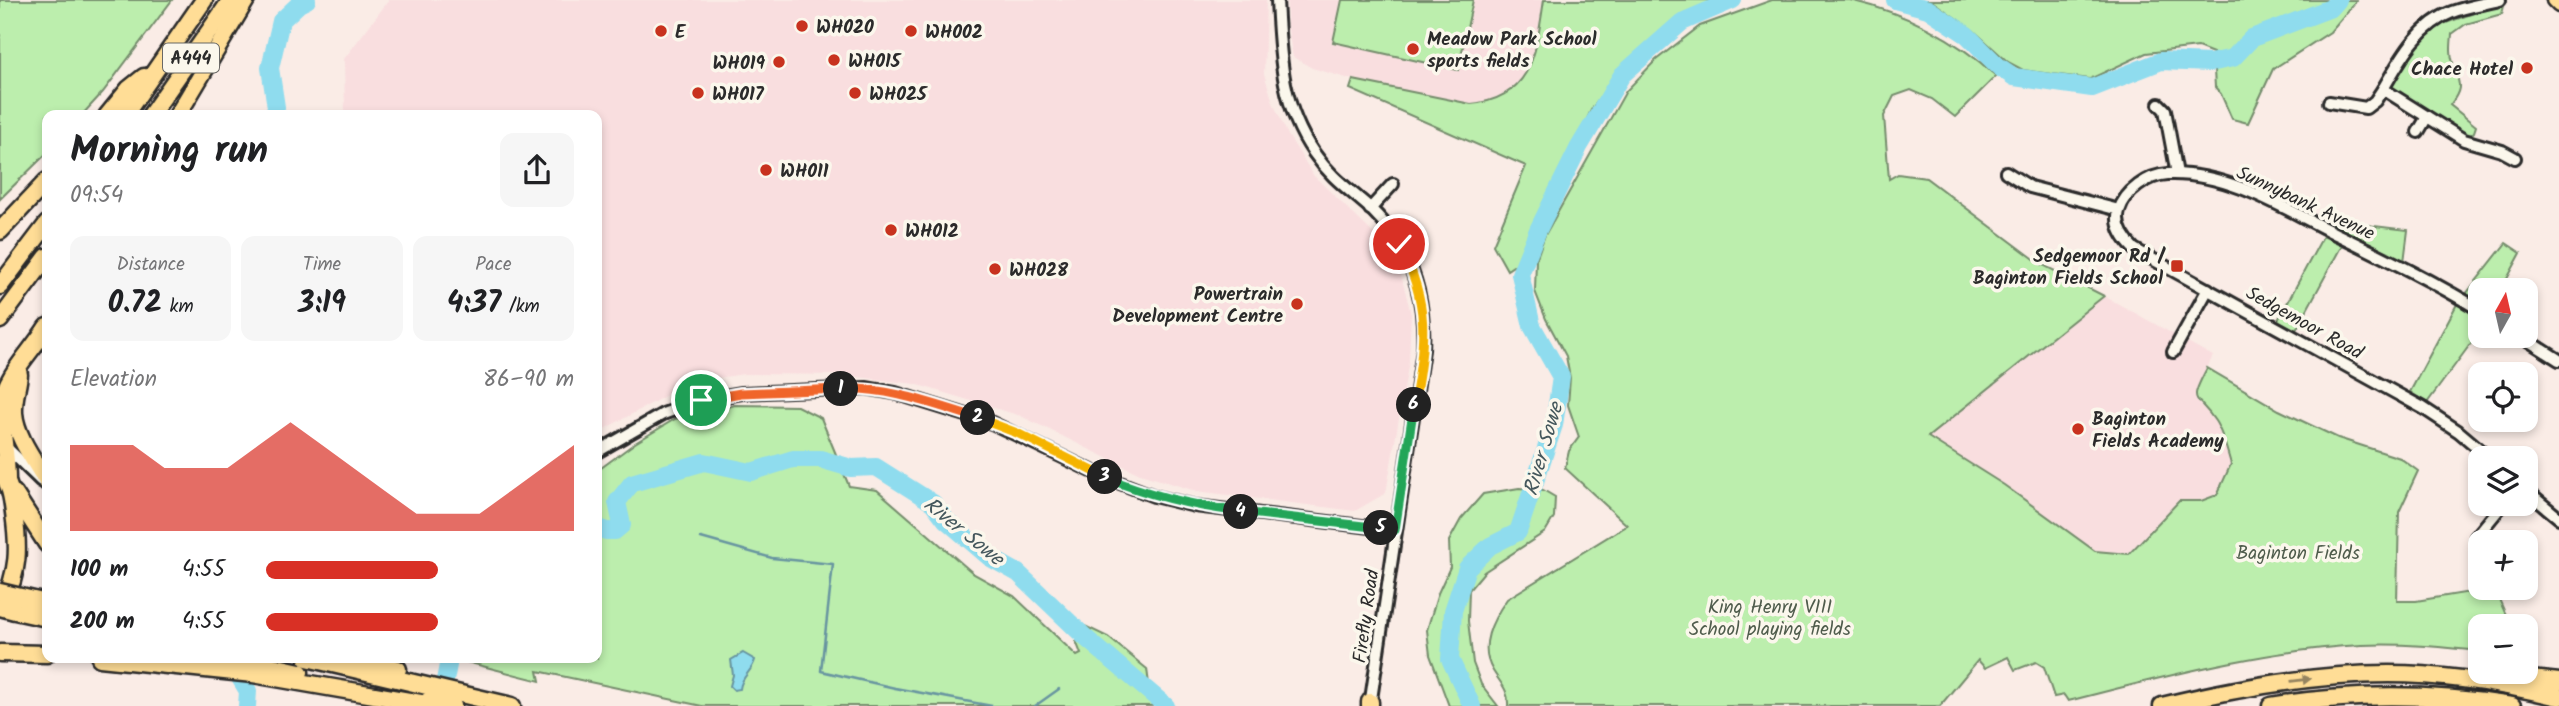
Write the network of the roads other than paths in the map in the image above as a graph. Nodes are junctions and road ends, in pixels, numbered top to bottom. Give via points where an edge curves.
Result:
1 (204, 0) edge
2 (232, 0) edge
3 (246, 0) edge
4 (1277, 0) edge
5 (2500, 0) edge
6 (2554, 0) edge
7 (2559, 5) edge
8 (158, 66) junction
9 (2383, 89) junction
10 (2329, 102) dead end
11 (2159, 104) dead end
12 (112, 110) edge
13 (128, 110) edge
14 (154, 110) edge
15 (181, 110) edge
16 (2427, 117) junction
17 (2418, 132) dead end
18 (2515, 158) dead end
19 (2006, 173) dead end
20 (2177, 174) junction
21 (1393, 184) dead end
22 (42, 186) edge
23 (1370, 209) junction
24 (2119, 210) junction
25 (0, 231) edge
26 (42, 231) edge
27 (42, 264) edge
28 (0, 286) edge
29 (2208, 289) junction
30 (2468, 303) edge
31 (0, 320) edge
32 (42, 334) edge
33 (2538, 347) edge
34 (2173, 352) dead end
35 (2559, 360) edge
36 (19, 368) junction
37 (3, 444) edge
38 (2475, 446) edge
39 (602, 449) edge
40 (42, 476) edge
41 (6, 479) edge
42 (42, 480) edge
43 (2538, 501) edge
44 (2493, 516) edge
45 (2559, 518) edge
46 (1395, 530) junction
47 (2482, 530) edge
48 (42, 536) edge
49 (0, 592) edge
50 (42, 603) edge
51 (9, 606) edge
52 (42, 616) edge
53 (0, 653) edge
54 (42, 654) edge
55 (151, 663) edge
56 (324, 663) edge
57 (369, 663) edge
58 (246, 664) edge
59 (2419, 675) junction
60 (2559, 682) edge
61 (422, 691) junction
62 (460, 696) edge
63 (2559, 697) edge
64 (1370, 704) edge
65 (438, 706) edge
66 (512, 706) edge
67 (518, 706) edge
68 (2162, 706) edge
69 (2271, 706) edge
70 (2512, 706) edge

1 - 8 highway, A444
2 - 14 highway, A444
3 - 15 highway
4 - 23 street, Firefly Road via 1280,63 1292,110 1333,178
5 - 9 street via 2438,19 2413,41
6 - 7 main road
8 - 12 highway
8 - 13 highway, A444
9 - 10 street via 2366,108
9 - 16 street
11 - 20 street via 2165,110
16 - 17 street
16 - 18 street via 2464,140
19 - 24 street via 2031,187
20 - 24 street, Sunnybank Avenue via 2146,180
20 - 30 street, Sunnybank Avenue via 2263,197
21 - 23 street
22 - 25 highway
23 - 46 street, Firefly Road via 1389,229 1411,267 1423,312 1423,349
24 - 29 street, Sedgemoor Road via 2126,241
26 - 28 highway
27 - 31 highway
29 - 34 street
29 - 38 street, Sedgemoor Road via 2441,419
32 - 36 highway
33 - 35 street
36 - 37 highway via 2,403
36 - 40 highway via 14,415
37 - 41 highway
37 - 42 street
39 - 46 street via 663,414 701,400 741,393 866,388 992,422 1154,496 1216,509
41 - 48 highway
41 - 51 highway via 18,538
43 - 45 street
44 - 47 street
46 - 64 street, Firefly Road
49 - 51 highway, bridge
50 - 51 highway
51 - 52 highway
53 - 54 highway
55 - 58 highway via 223,670
56 - 61 highway
57 - 61 highway
58 - 61 highway
59 - 60 highway
59 - 63 highway
68 -> 59 highway via 2297,680 2356,674
61 - 62 highway
61 - 62 highway
61 - 65 highway
62 - 66 highway
62 - 67 highway
69 - 70 highway via 2365,696

